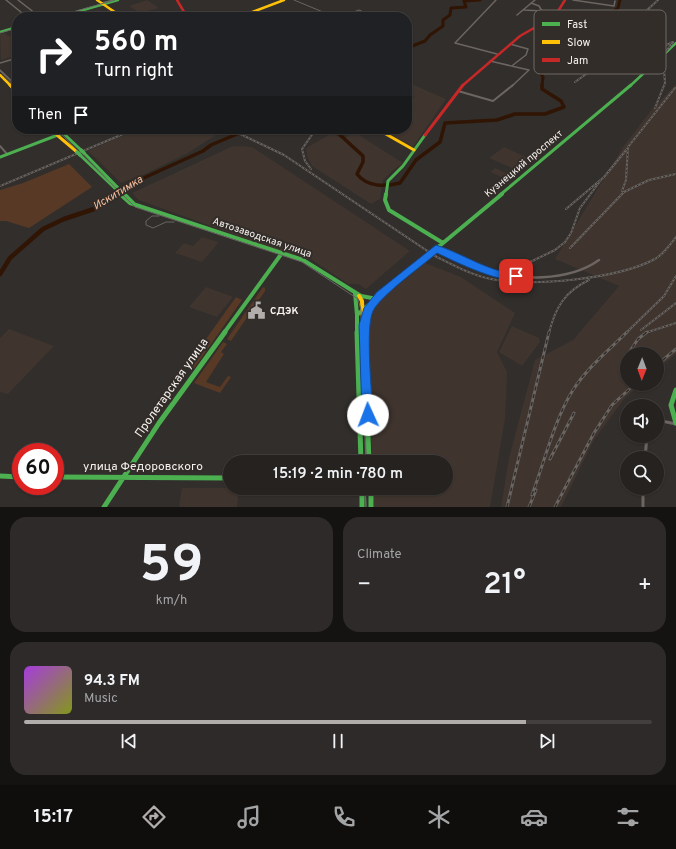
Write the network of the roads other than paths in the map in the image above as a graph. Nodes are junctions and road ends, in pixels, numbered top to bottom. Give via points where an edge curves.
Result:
1 (6, 0) edge
2 (18, 0) edge
3 (97, 0) edge
4 (113, 0) edge
5 (118, 0) edge
6 (176, 0) edge
7 (284, 0) edge
8 (496, 0) edge
9 (534, 0) edge
10 (565, 0) edge
11 (573, 0) edge
12 (615, 1) dead end
13 (531, 3) junction
14 (102, 4) junction
15 (523, 10) junction
16 (541, 10) edge
17 (559, 10) edge
18 (21, 12) edge
19 (34, 12) edge
20 (72, 12) edge
21 (76, 12) edge
22 (114, 12) edge
23 (184, 12) edge
24 (252, 12) edge
25 (534, 12) edge
26 (517, 15) dead end
27 (12, 29) edge
28 (533, 29) edge
29 (0, 33) edge
30 (676, 43) edge
31 (510, 44) junction
32 (666, 53) edge
33 (497, 54) junction
34 (12, 59) edge
35 (490, 61) junction
36 (0, 63) edge
37 (513, 66) junction
38 (0, 70) edge
39 (645, 74) edge
40 (0, 75) edge
41 (12, 81) edge
42 (12, 88) edge
43 (457, 91) junction
44 (64, 134) edge
45 (386, 134) edge
46 (58, 135) joint
47 (0, 146) edge
48 (414, 150) junction
49 (80, 152) junction
50 (7, 154) junction
51 (0, 156) edge
52 (443, 243) junction
53 (436, 248) junction
54 (282, 253) junction
55 (599, 260) dead end
56 (356, 293) junction
57 (376, 299) junction
58 (363, 309) junction
59 (357, 315) junction
60 (364, 325) junction
61 (676, 390) edge
62 (664, 421) edge
63 (676, 424) edge
64 (361, 455) edge
65 (369, 455) edge
66 (0, 476) edge
67 (12, 477) edge
68 (64, 477) edge
69 (125, 478) junction
70 (223, 478) edge
71 (362, 495) edge
72 (371, 495) edge
73 (643, 495) edge
74 (104, 507) edge
75 (362, 507) edge
76 (371, 507) edge
77 (643, 507) edge

1 - 18 street
2 - 19 street
3 - 14 main road
4 - 14 street
5 - 14 main road
6 - 23 main road
7 - 24 main road
8 - 33 street via 456,44
9 - 13 street
10 - 17 main road
11 - 12 street via 614,6
13 - 15 street
13 - 16 street
14 - 20 main road
14 - 21 main road
14 - 22 main road
15 - 25 street
15 - 26 street
27 - 29 main road
28 - 31 main road
30 - 32 main road, Кузнецкий проспект
31 - 33 main road
31 - 37 street via 528,49 526,55
33 - 35 main road
34 - 36 street
35 - 37 street
35 - 43 main road
37 - 43 street via 529,70 493,101
38 - 41 street
39 - 52 main road, Кузнецкий проспект
40 - 42 main road
43 - 48 main road
44 - 49 main road, Автозаводская улица
45 - 48 main road
46 - 49 main road
46 - 50 main road
47 - 50 street
48 - 52 main road via 404,166 388,181 385,200 389,210
49 - 54 main road, Автозаводская улица via 125,197 138,206
50 - 51 main road
52 - 53 main road, Кузнецкий проспект
53 - 55 street via 475,267 503,276 558,276 588,268
53 - 57 main road, Кузнецкий проспект
54 - 56 main road, Автозаводская улица via 311,264
54 - 69 main road, Пролетарская улица via 160,423
56 - 57 main road, Автозаводская улица
56 - 58 main road
56 - 59 main road
57 - 58 main road, Кузнецкий проспект
57 - 60 main road, Кузнецкий проспект via 369,308
58 - 59 main road, Кузнецкий проспект
58 - 60 main road
59 - 64 main road
60 - 65 main road, Кузнецкий проспект
61 - 63 main road via 671,408
62 - 63 street
66 - 67 main road
68 - 69 main road, улица Федоровского
69 - 70 main road, улица Федоровского
69 - 74 main road, Пролетарская улица
71 - 75 main road
72 - 76 main road
73 - 77 street

